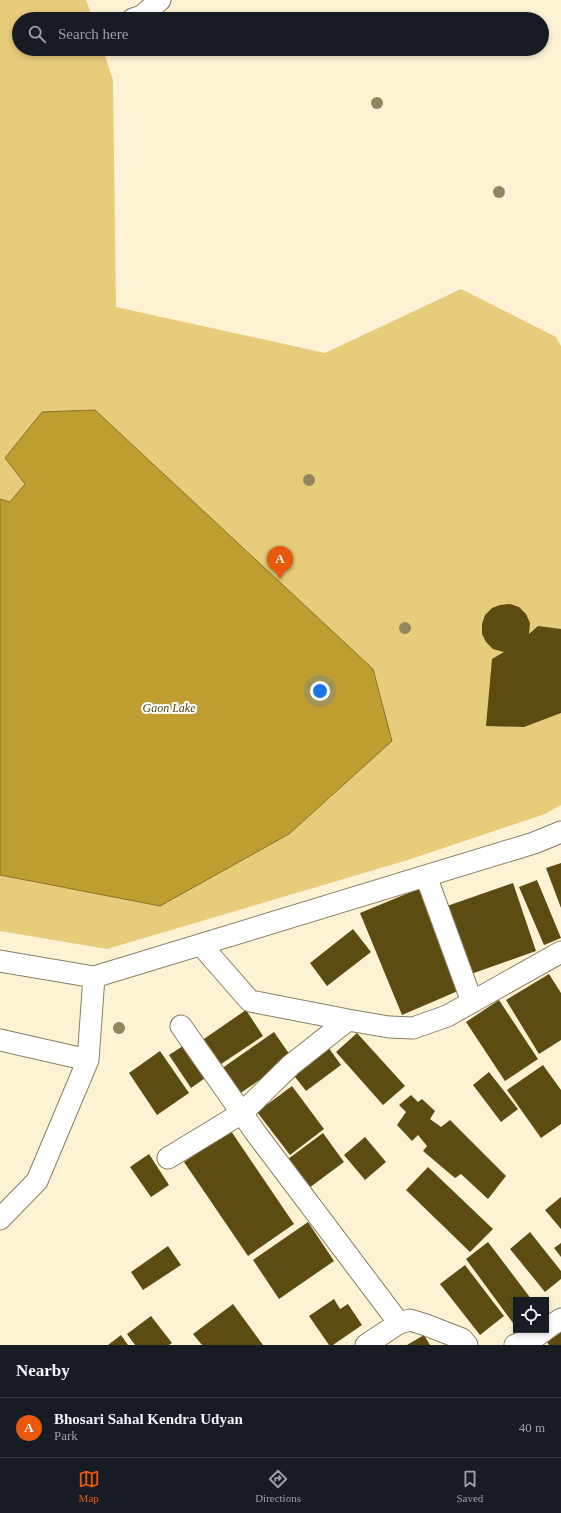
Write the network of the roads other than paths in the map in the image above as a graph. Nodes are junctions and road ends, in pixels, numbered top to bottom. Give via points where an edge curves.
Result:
1 (160, 0) edge
2 (146, 12) edge
3 (561, 832) edge
4 (426, 876) junction
5 (201, 944) junction
6 (561, 952) edge
7 (0, 961) edge
8 (94, 977) junction
9 (472, 1002) junction
10 (348, 1020) junction
11 (181, 1026) dead end
12 (0, 1040) edge
13 (88, 1060) junction
14 (242, 1113) junction
15 (168, 1158) dead end
16 (0, 1219) edge
17 (561, 1319) edge
18 (399, 1323) junction
19 (549, 1328) edge
20 (542, 1333) edge
21 (366, 1345) edge
22 (467, 1345) edge
23 (515, 1345) edge

1 - 2 street
3 - 4 street via 534,843
4 - 5 street
4 - 9 street
5 - 8 street
5 - 10 street via 250,1001
6 - 9 street
7 - 8 street
8 - 13 street
9 - 10 street via 447,1016 413,1028
10 - 14 street via 291,1065
11 - 14 street
12 - 13 street
13 - 16 street via 37,1181
14 - 15 street
14 - 18 street
17 - 19 street
18 - 21 street
18 - 22 street via 410,1320 426,1324 462,1339
20 - 23 street

